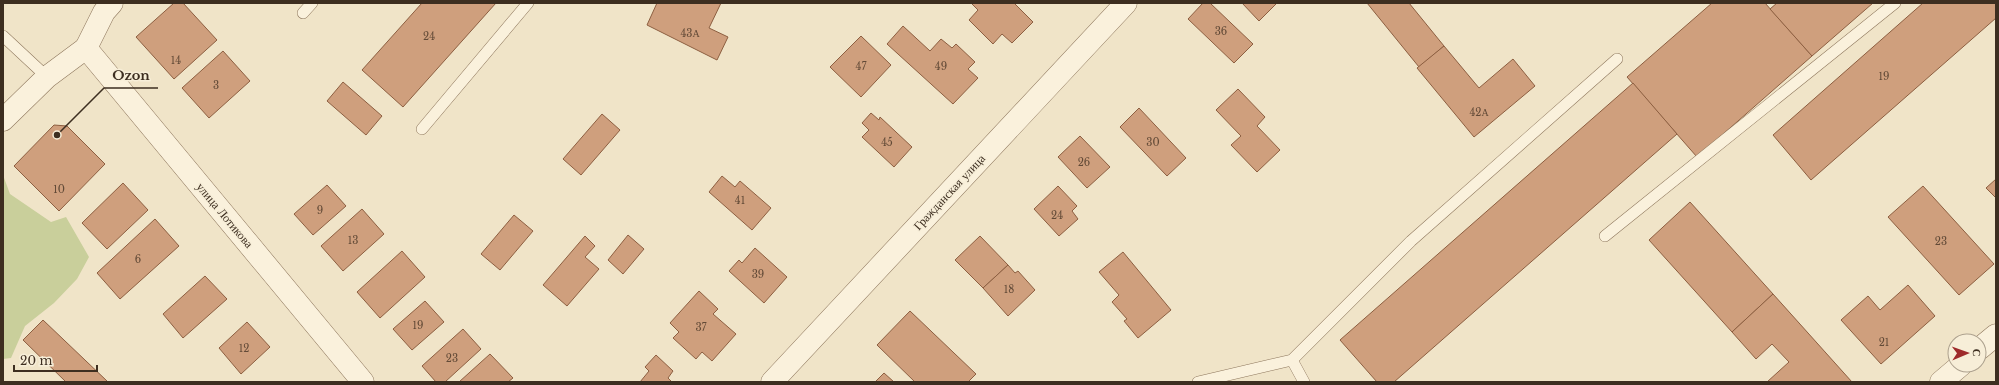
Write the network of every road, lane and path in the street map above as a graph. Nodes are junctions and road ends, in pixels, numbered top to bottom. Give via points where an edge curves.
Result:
1 (312, 3) edge
2 (528, 3) edge
3 (1126, 3) edge
4 (1895, 3) edge
5 (103, 6) edge
6 (303, 13) dead end
7 (3, 36) edge
8 (86, 48) junction
9 (1617, 59) dead end
10 (47, 77) junction
11 (3, 120) edge
12 (422, 129) dead end
13 (1605, 236) dead end
14 (1996, 335) edge
15 (1987, 342) edge
16 (1292, 360) junction
17 (1952, 373) edge
18 (363, 382) edge
19 (772, 382) edge
20 (1198, 382) edge
21 (1304, 382) edge
22 (1941, 382) edge

1 - 6 lane
2 - 12 lane
3 - 19 street, Гражданская улица
4 - 13 lane
5 - 8 street
7 - 10 lane
8 - 10 street
8 - 18 street, улица Лотикова
9 - 16 lane via 1411,241
10 - 11 street
14 - 15 street
16 - 20 lane
16 - 21 lane
17 - 22 street

